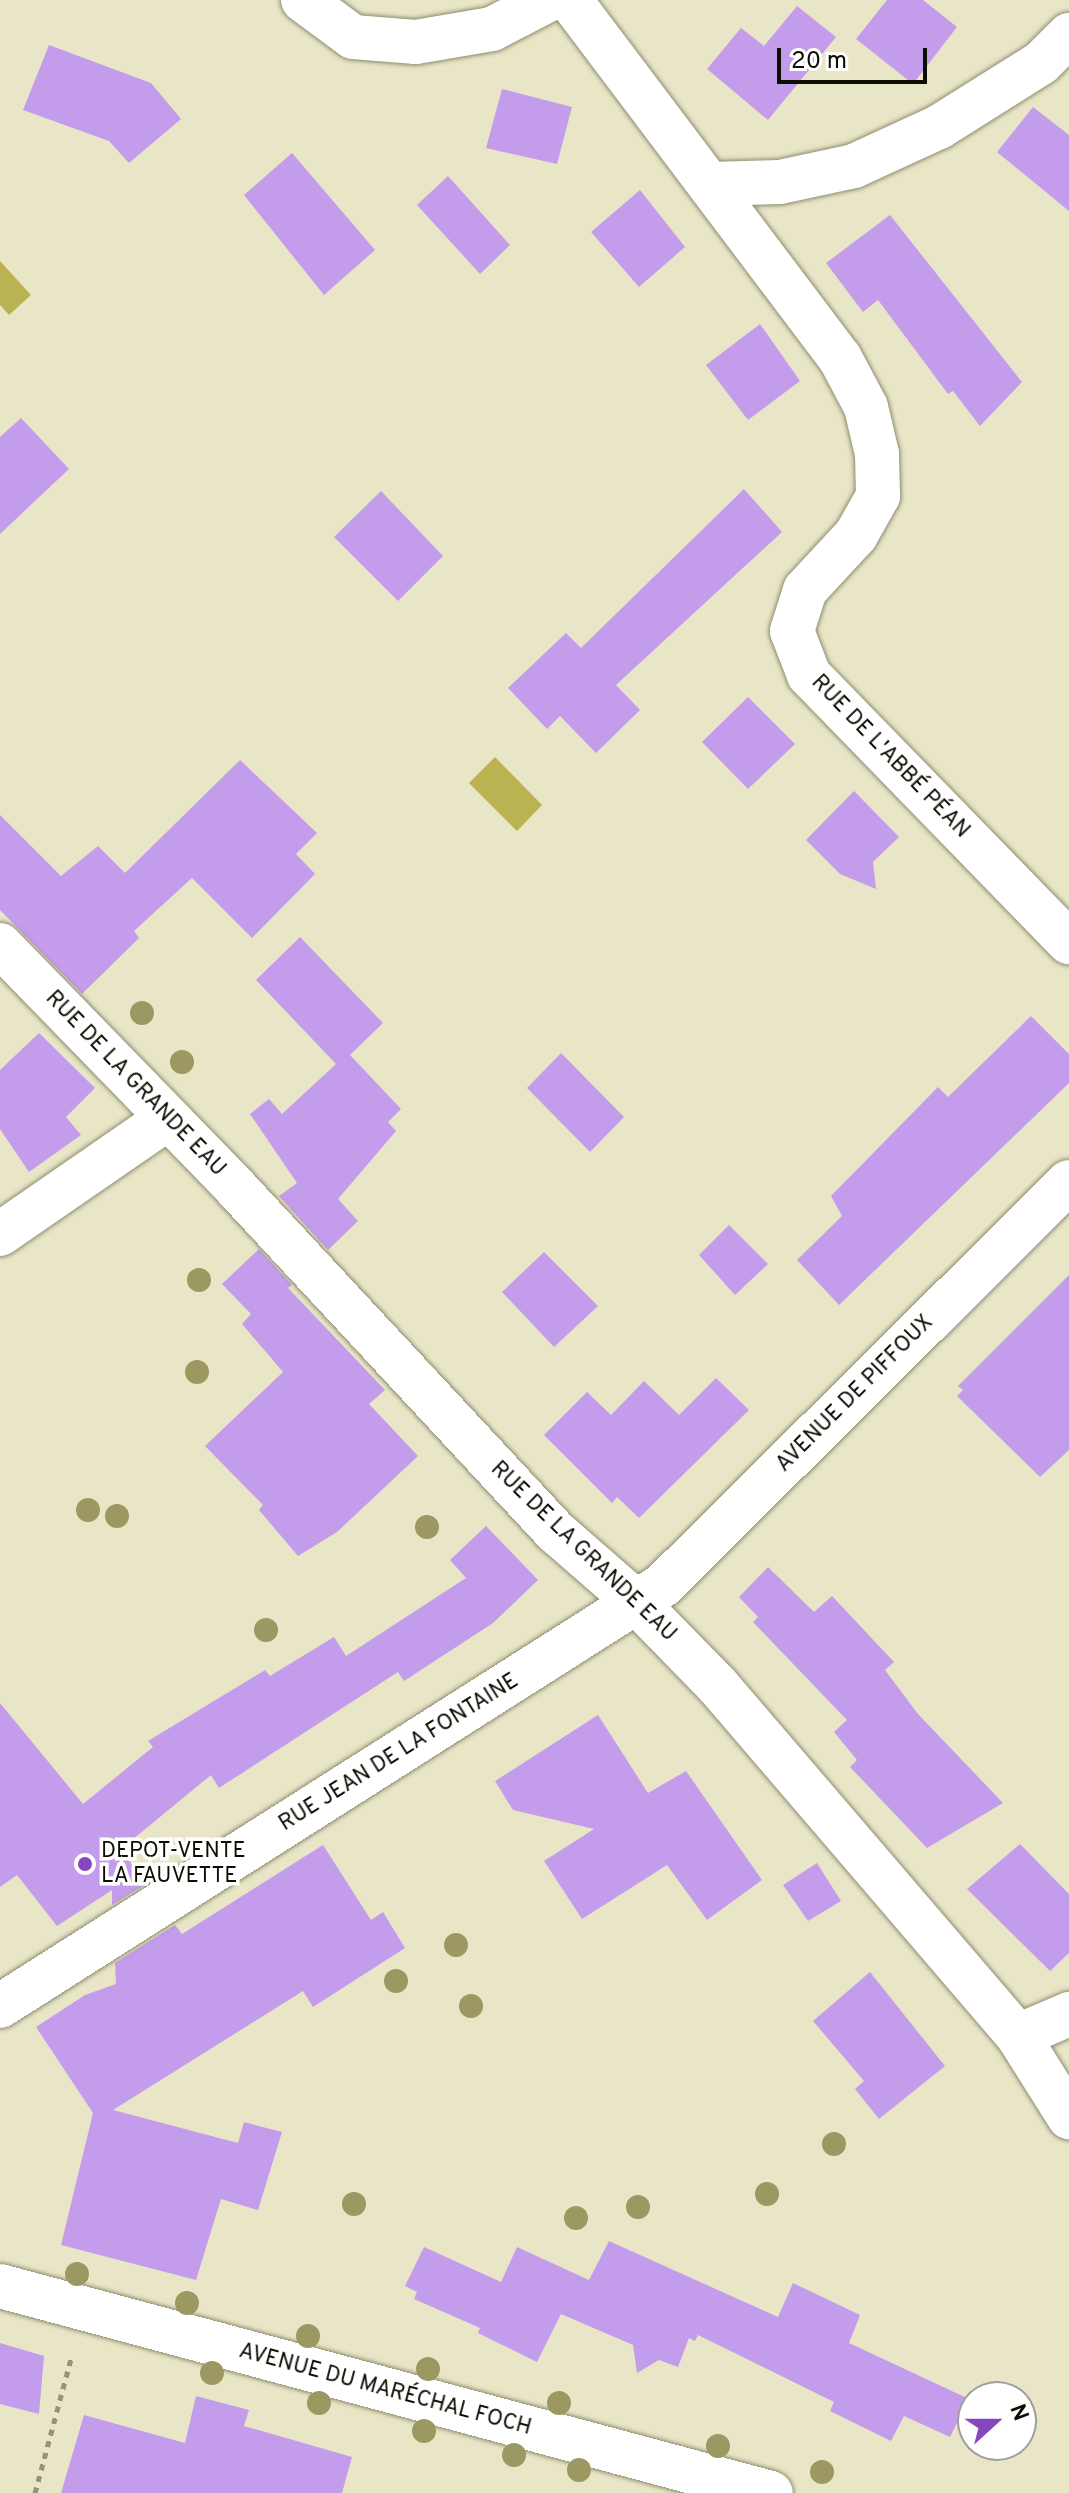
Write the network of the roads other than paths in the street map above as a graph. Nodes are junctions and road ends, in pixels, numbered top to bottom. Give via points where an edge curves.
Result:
1 (303, 0) edge
2 (548, 0) edge
3 (570, 0) edge
4 (1069, 35) edge
5 (709, 184) junction
6 (1069, 942) edge
7 (0, 945) edge
8 (168, 1118) junction
9 (1069, 1182) edge
10 (0, 1234) edge
11 (636, 1602) junction
12 (0, 2006) edge
13 (1069, 2014) edge
14 (1018, 2036) junction
15 (1069, 2117) edge
16 (0, 2286) edge
17 (771, 2493) edge

1 - 2 street via 353,37 416,42 492,29
3 - 5 street, RUE DE L'ABBÉ PÉAN
4 - 5 street via 1041,63 939,127 854,166 780,182
5 - 6 street, RUE DE L'ABBÉ PÉAN via 840,358 866,407 877,454 878,496 856,535 805,590 792,631 809,675
7 - 8 street, RUE DE LA GRANDE EAU
8 - 10 street
8 - 11 street, RUE DE LA GRANDE EAU via 557,1533
9 - 11 street, AVENUE DE PIFFOUX via 663,1585
11 - 12 street, RUE JEAN DE LA FONTAINE
11 - 14 street, RUE DE LA GRANDE EAU via 718,1686
13 - 14 street
14 - 15 street, RUE DE LA GRANDE EAU
16 - 17 street, AVENUE DU MARÉCHAL FOCH

